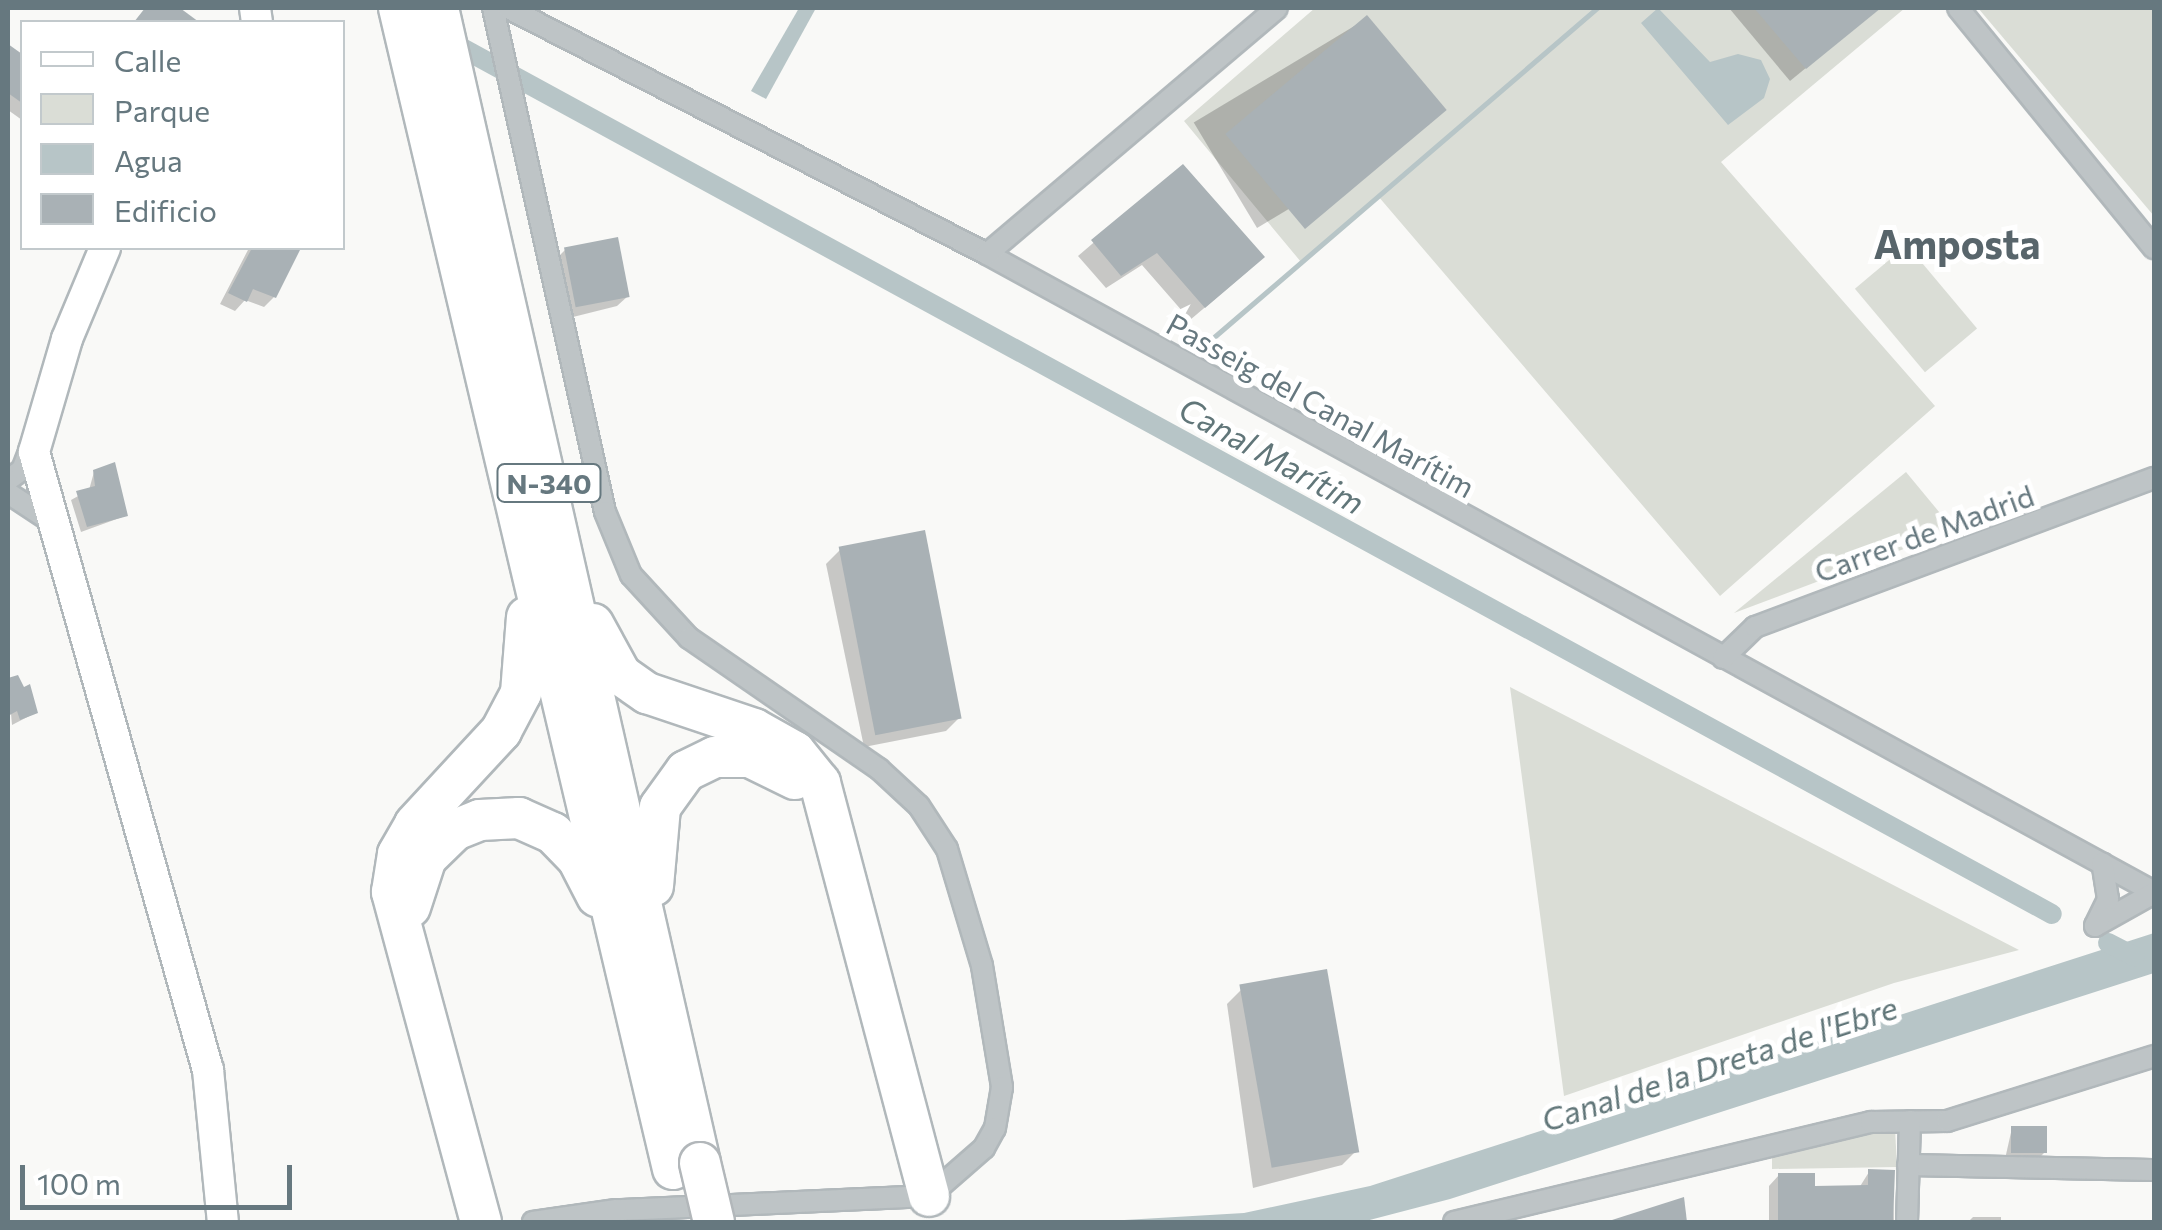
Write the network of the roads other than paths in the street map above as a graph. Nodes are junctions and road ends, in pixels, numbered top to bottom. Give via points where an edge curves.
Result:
1 (398, 8) edge
2 (438, 8) edge
3 (1277, 8) edge
4 (1958, 8) edge
5 (499, 13) edge
6 (2153, 243) edge
7 (105, 250) edge
8 (987, 254) junction
9 (35, 436) junction
10 (2154, 478) edge
11 (8, 480) edge
12 (510, 484) junction
13 (8, 494) edge
14 (52, 522) junction
15 (567, 562) junction
16 (1723, 658) junction
17 (832, 830) junction
18 (2102, 863) junction
19 (2154, 892) edge
20 (617, 935) junction
21 (409, 956) junction
22 (654, 960) junction
23 (2154, 1056) edge
24 (1910, 1121) junction
25 (686, 1166) junction
26 (1908, 1166) junction
27 (2154, 1170) edge
28 (934, 1212) edge
29 (223, 1222) edge
30 (482, 1222) edge
31 (533, 1222) edge
32 (685, 1222) edge
33 (714, 1222) edge
34 (1454, 1222) edge
35 (1907, 1222) edge

1 - 12 highway, N-340
2 - 15 highway, N-340
3 - 8 street
4 - 6 street
5 - 8 street, Passeig del Canal Marítim
5 - 28 street via 604,512 631,575 689,638 879,769 919,806 947,850 996,1026 1002,1087 984,1148
7 - 9 street
8 - 16 street, Passeig del Canal Marítim
9 - 11 street via 22,470
9 - 14 street via 37,473
10 - 16 street, Carrer de Madrid via 1755,627
12 - 20 highway, N-340
12 - 21 highway via 530,640 521,693 502,731 415,824 398,854 392,892
13 - 14 street
14 - 29 street via 208,1070
15 - 17 highway via 621,674 647,693 754,729 795,752 820,783
15 - 22 highway, N-340
16 - 18 street, Passeig del Canal Marítim
17 - 22 highway via 808,790 783,769 750,757 716,757 686,771 660,806 653,848
17 - 28 highway
18 - 19 street, Passeig del Canal Marítim
18 - 19 street, Passeig del Canal Marítim via 2108,899 2094,926
20 - 21 highway via 578,859 552,833 519,818 480,820 454,830 426,858 410,909
20 - 25 highway, N-340
21 - 30 highway
22 - 25 highway, N-340
23 - 24 street via 1967,1116
24 - 26 street
24 - 34 street via 1871,1122
25 - 32 highway, N-340
25 - 33 highway, N-340, bridge
26 - 27 street
26 - 35 street
28 - 31 street via 616,1210

